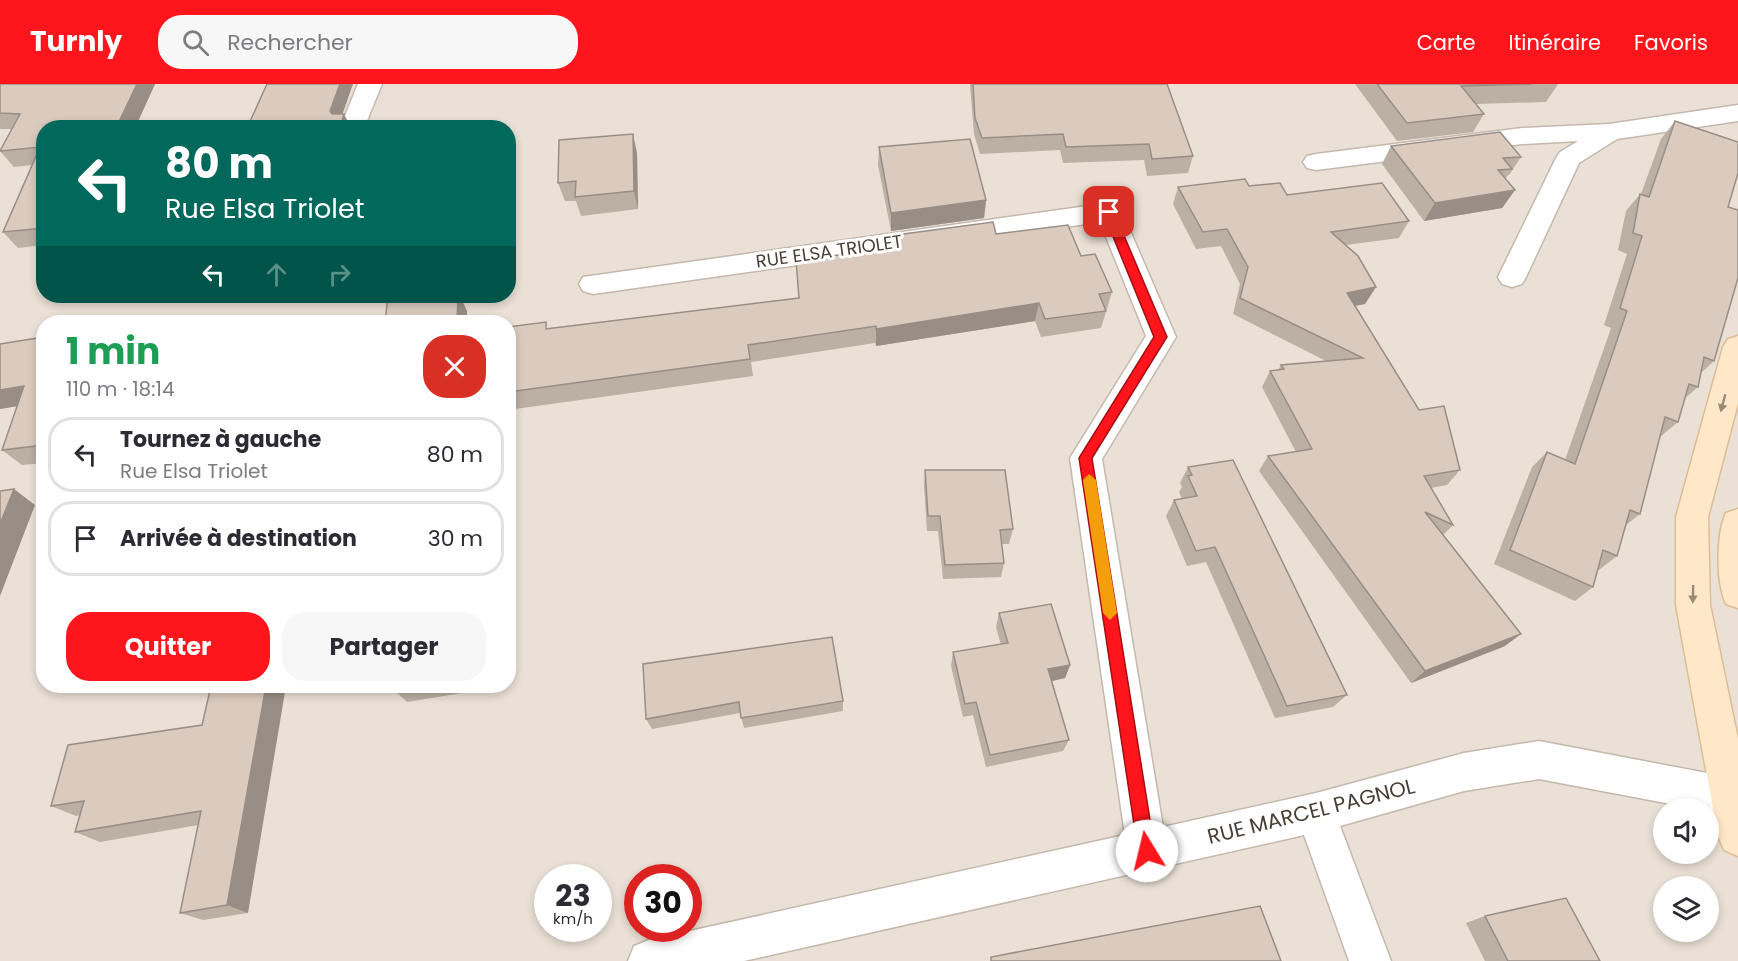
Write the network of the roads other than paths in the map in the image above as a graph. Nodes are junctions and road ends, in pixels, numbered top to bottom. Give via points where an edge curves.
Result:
1 (370, 84) edge
2 (1738, 113) edge
3 (355, 120) edge
4 (1610, 132) junction
5 (1316, 162) dead end
6 (1512, 276) dead end
7 (593, 284) dead end
8 (1738, 347) edge
9 (1738, 523) edge
10 (1738, 593) edge
11 (1734, 797) edge
12 (1316, 813) junction
13 (1738, 836) edge
14 (1147, 851) junction
15 (649, 961) edge
16 (1370, 961) edge

1 - 3 street
2 - 4 street
4 - 5 street via 1522,136
4 - 6 street via 1569,158
7 - 14 street, RUE ELSA TRIOLET via 1109,212 1161,337 1086,458
8 -> 11 street via 1692,517 1693,604
9 - 10 street
11 - 12 street, RUE MARCEL PAGNOL via 1539,760 1464,772
11 - 13 street
12 - 14 street, RUE MARCEL PAGNOL
12 - 16 street
14 - 15 street, RUE MARCEL PAGNOL

